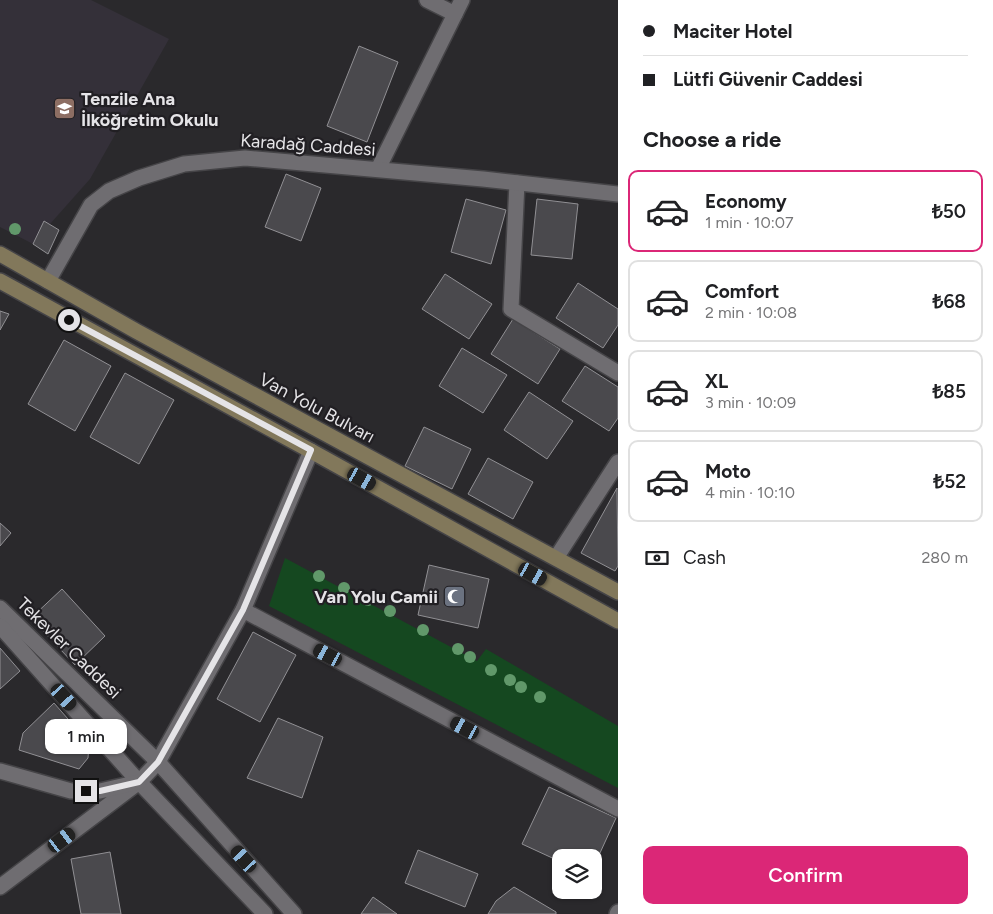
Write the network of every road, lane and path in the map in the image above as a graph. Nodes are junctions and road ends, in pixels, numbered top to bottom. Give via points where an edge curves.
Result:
1 (428, 0) edge
2 (462, 0) edge
3 (455, 14) junction
4 (378, 169) junction
5 (517, 182) junction
6 (618, 194) edge
7 (0, 254) edge
8 (0, 281) edge
9 (48, 281) junction
10 (618, 373) edge
11 (311, 450) junction
12 (618, 462) edge
13 (556, 558) junction
14 (618, 592) edge
15 (0, 608) edge
16 (243, 610) junction
17 (618, 621) edge
18 (0, 626) edge
19 (158, 762) junction
20 (0, 771) edge
21 (139, 782) junction
22 (618, 809) edge
23 (0, 887) edge
24 (265, 914) edge
25 (294, 914) edge

1 - 3 street
2 - 3 street
3 - 4 street
4 - 5 street, Karadağ Caddesi
4 - 9 street, Karadağ Caddesi via 246,158 184,164 139,178 109,191 92,205
5 - 6 street, Karadağ Caddesi
5 - 10 street via 511,309
7 - 9 main road, Van Yolu Bulvarı
8 - 11 main road
9 - 13 main road, Van Yolu Bulvarı via 136,332
11 - 16 street
11 - 17 main road
12 - 13 street
13 - 14 main road, Van Yolu Bulvarı
15 - 19 street, Tekevler Caddesi
16 - 19 street
16 - 22 street
18 - 21 street
19 - 21 street
19 - 25 street, Tekevler Caddesi
20 - 21 street via 71,791 100,791
21 - 23 street
21 - 24 street

